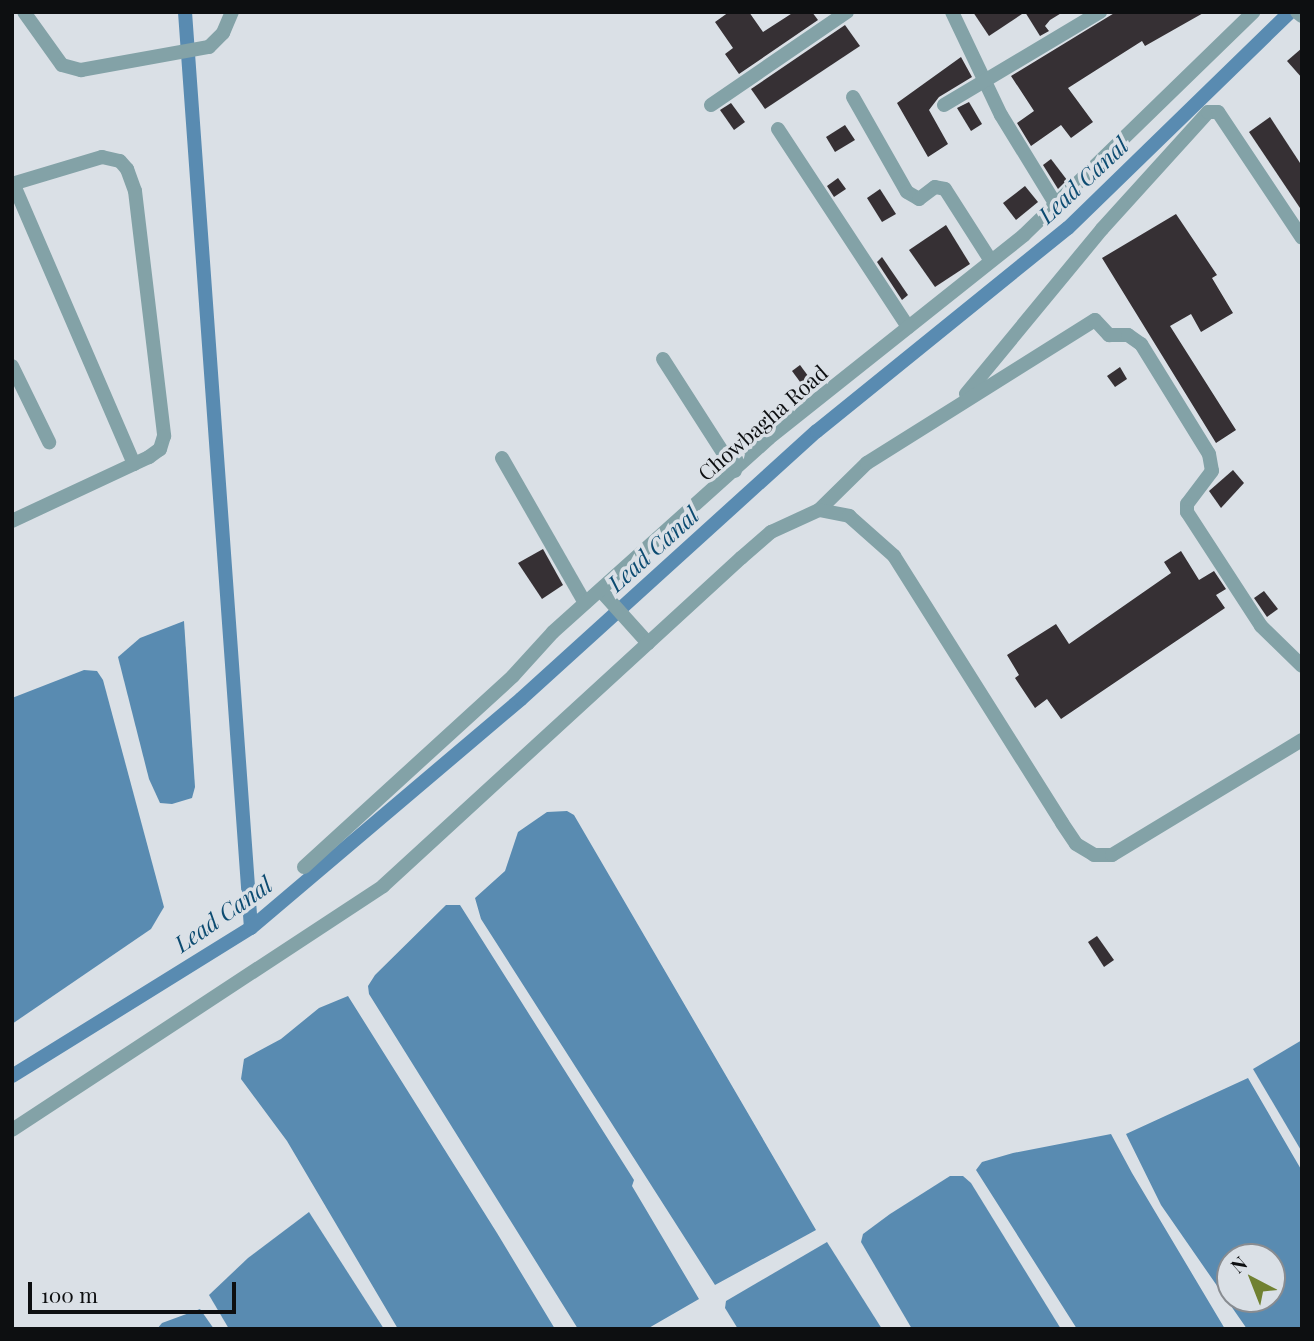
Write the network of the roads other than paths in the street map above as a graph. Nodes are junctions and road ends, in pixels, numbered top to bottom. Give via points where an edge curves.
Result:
1 (24, 12) edge
2 (232, 12) edge
3 (847, 12) edge
4 (952, 12) edge
5 (1100, 12) edge
6 (1252, 12) edge
7 (1297, 12) edge
8 (1302, 16) edge
9 (983, 81) junction
10 (853, 97) dead end
11 (711, 105) dead end
12 (944, 105) dead end
13 (778, 129) dead end
14 (13, 183) edge
15 (1055, 203) junction
16 (1302, 238) edge
17 (991, 261) junction
18 (908, 327) junction
19 (663, 359) dead end
20 (12, 366) edge
21 (27, 397) junction
22 (12, 404) edge
23 (957, 404) junction
24 (49, 443) dead end
25 (502, 458) dead end
26 (134, 464) junction
27 (735, 471) junction
28 (818, 510) junction
29 (12, 521) edge
30 (602, 592) junction
31 (585, 603) junction
32 (648, 643) junction
33 (1302, 666) edge
34 (1302, 740) edge
35 (304, 867) dead end
36 (12, 1130) edge

1 - 2 street via 62,65 81,70 209,47 223,33
3 - 11 street
4 - 9 street
5 - 9 street
6 - 15 street, Chowbagha Road
7 - 8 street
9 - 12 street
9 - 15 street
10 - 17 street via 907,192 919,199 935,187 945,189
13 - 18 street
14 - 26 street
14 - 26 street via 102,157 120,161 127,169 135,191 164,436 160,449
15 - 17 street, Chowbagha Road
16 - 23 street via 1218,112 1208,113 1102,229
17 - 18 street, Chowbagha Road
18 - 27 street, Chowbagha Road
19 - 27 street
20 - 21 street
21 - 22 street
21 - 24 street
23 - 28 street via 867,463
23 - 33 street via 1086,321 1095,320 1109,335 1134,338 1212,463 1208,479 1187,504 1187,512 1261,626
25 - 31 street
26 - 29 street
27 - 30 street, Chowbagha Road
28 - 32 street via 771,532
28 - 34 street via 849,516 894,556 1076,844 1094,855 1112,855
30 - 31 street, Chowbagha Road
30 - 32 street
31 - 35 street, Chowbagha Road via 513,676
32 - 36 street via 383,886

